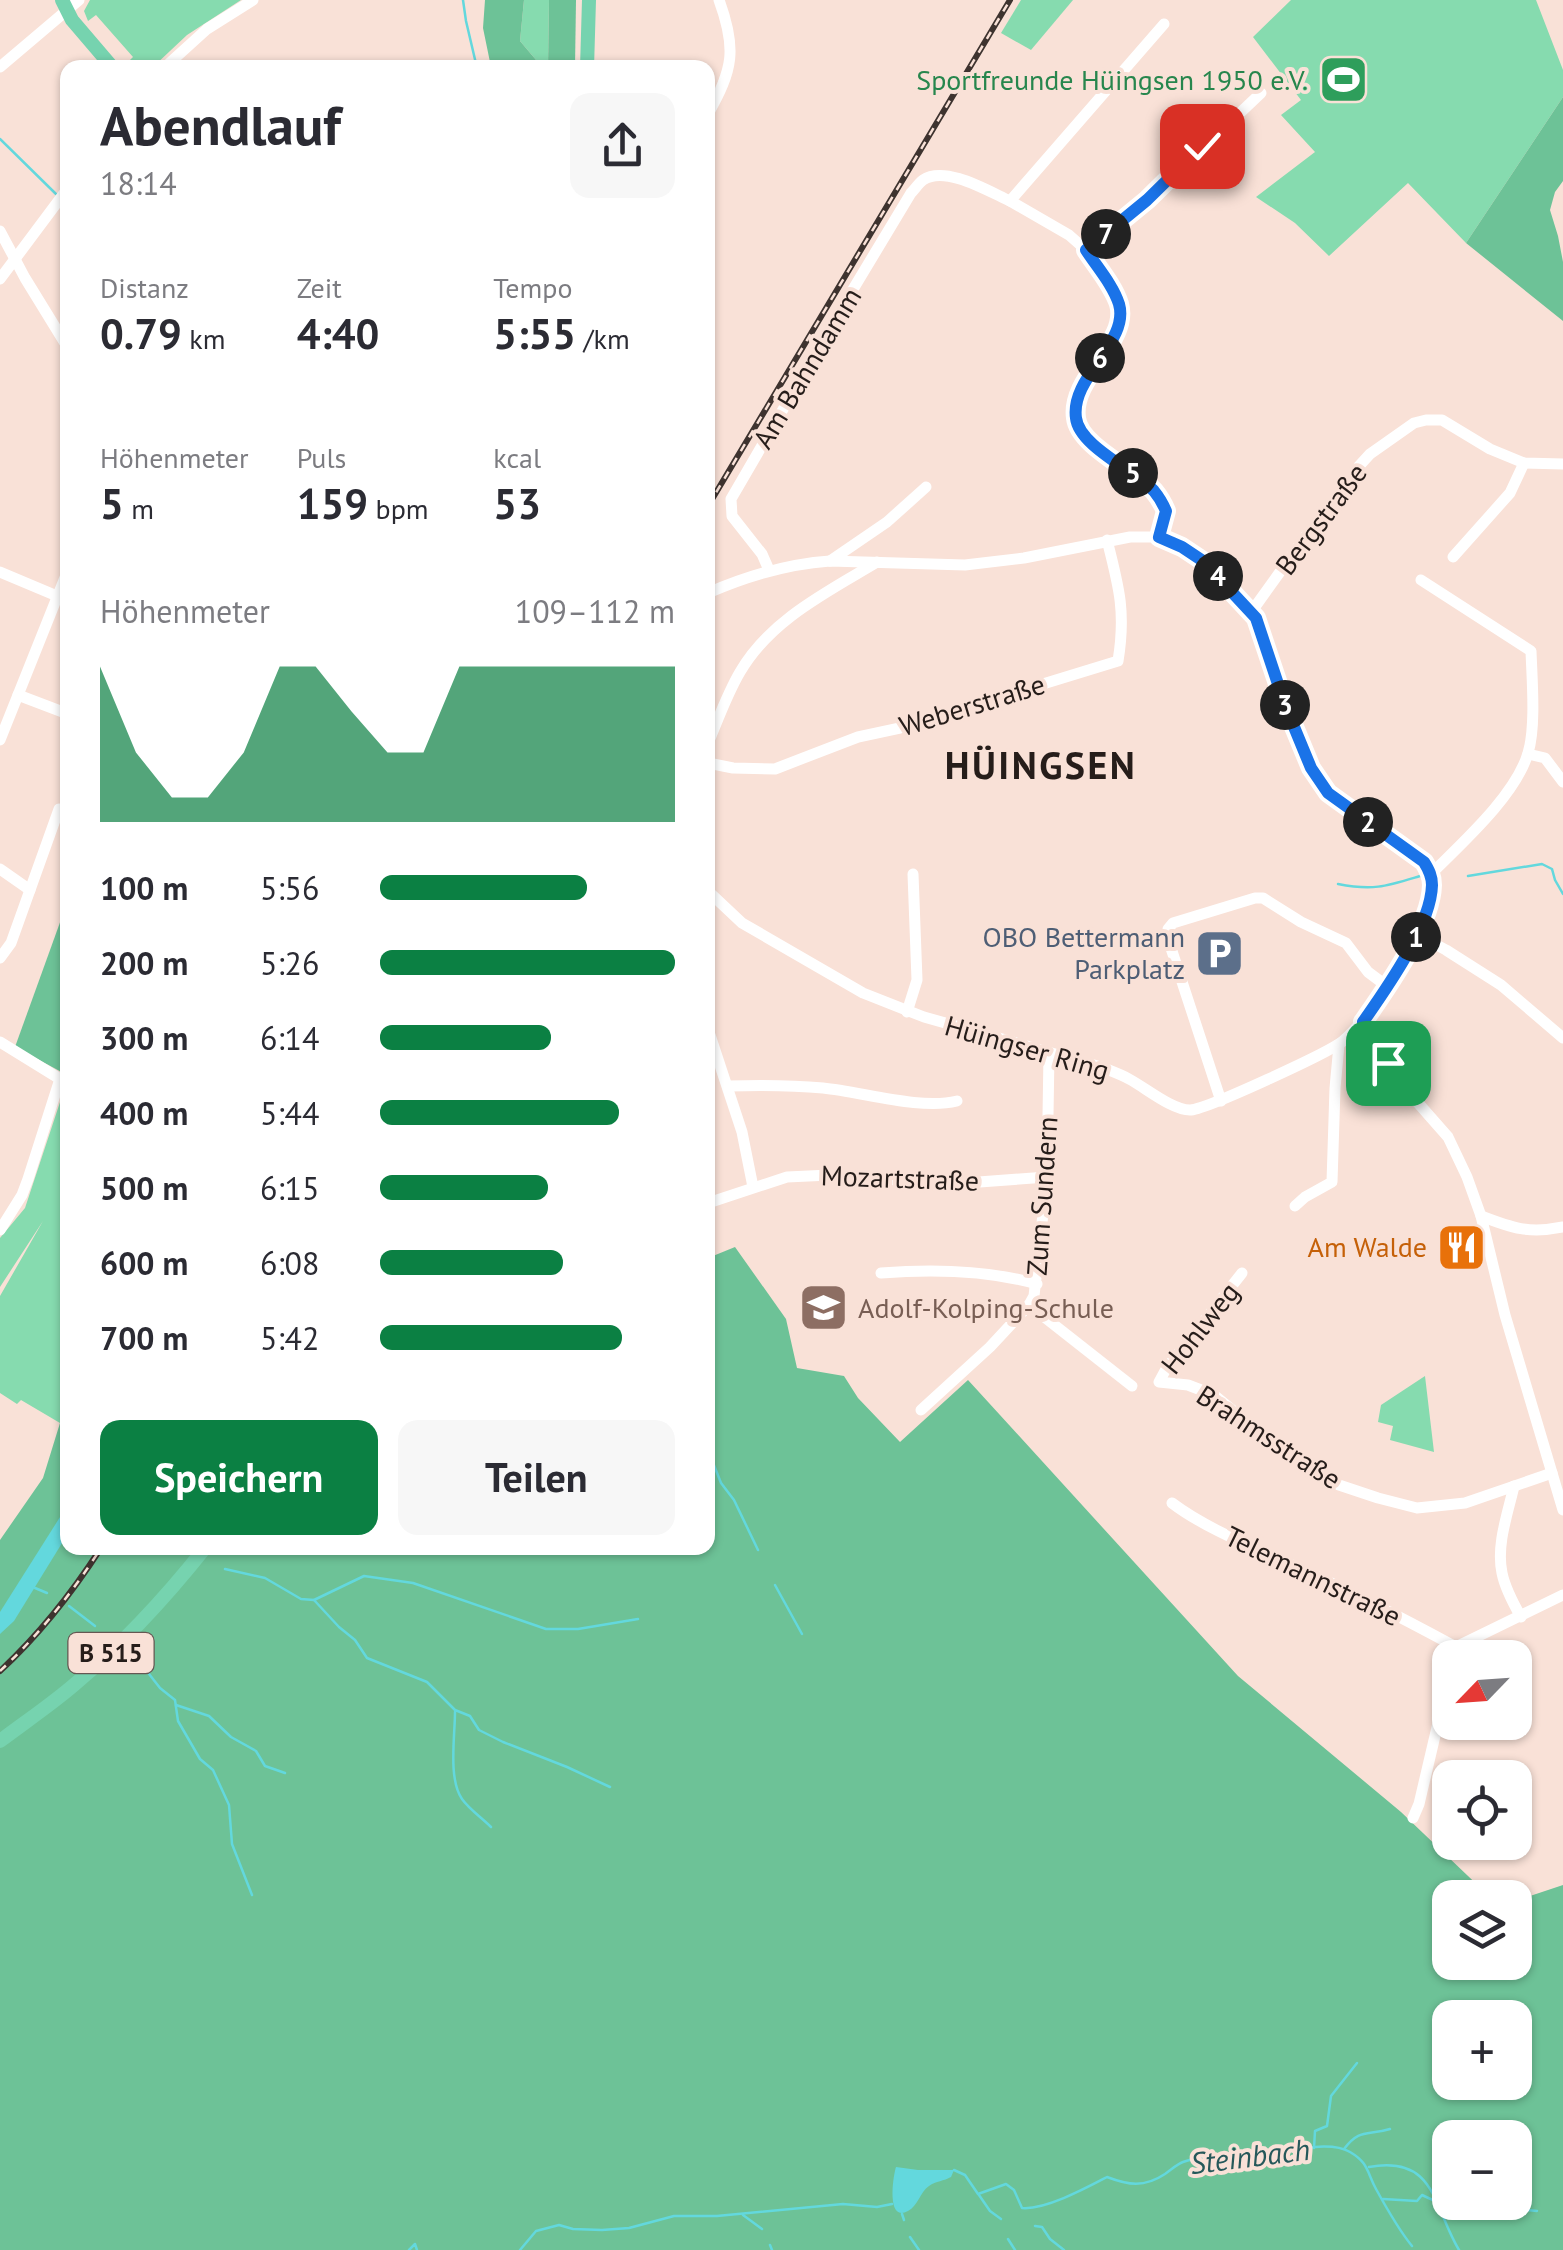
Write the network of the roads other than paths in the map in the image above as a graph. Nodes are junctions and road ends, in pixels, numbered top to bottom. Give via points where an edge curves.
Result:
1 (254, 0) edge
2 (589, 0) edge
3 (719, 0) edge
4 (69, 3) edge
5 (1164, 24) dead end
6 (106, 60) edge
7 (173, 60) edge
8 (587, 60) edge
9 (0, 67) edge
10 (1261, 92) dead end
11 (715, 102) edge
12 (60, 199) edge
13 (1010, 201) junction
14 (0, 231) edge
15 (1086, 250) junction
16 (16, 259) junction
17 (0, 279) edge
18 (60, 335) edge
19 (1524, 462) junction
20 (1563, 464) edge
21 (926, 487) dead end
22 (1159, 537) junction
23 (1108, 540) junction
24 (1453, 556) dead end
25 (830, 561) junction
26 (877, 562) junction
27 (769, 570) junction
28 (0, 572) edge
29 (1421, 580) dead end
30 (60, 589) edge
31 (715, 590) edge
32 (57, 596) junction
33 (1252, 611) junction
34 (18, 695) junction
35 (60, 711) edge
36 (715, 727) edge
37 (0, 740) edge
38 (1528, 754) junction
39 (715, 764) edge
40 (1563, 782) edge
41 (59, 809) dead end
42 (0, 869) edge
43 (913, 874) dead end
44 (1431, 874) junction
45 (30, 890) junction
46 (715, 900) edge
47 (1418, 935) junction
48 (0, 958) edge
49 (1388, 987) junction
50 (908, 1012) junction
51 (1363, 1022) junction
52 (1563, 1038) edge
53 (0, 1042) edge
54 (1339, 1044) junction
55 (715, 1048) edge
56 (1049, 1054) junction
57 (60, 1078) edge
58 (728, 1086) junction
59 (60, 1091) edge
60 (1221, 1100) junction
61 (956, 1101) dead end
62 (1047, 1177) junction
63 (753, 1187) junction
64 (715, 1201) edge
65 (1295, 1206) dead end
66 (1481, 1216) junction
67 (1563, 1227) edge
68 (0, 1230) edge
69 (881, 1273) dead end
70 (1242, 1273) dead end
71 (1036, 1284) junction
72 (1029, 1306) junction
73 (1159, 1382) joint
74 (1132, 1386) dead end
75 (920, 1410) dead end
76 (1552, 1473) junction
77 (1514, 1486) junction
78 (1172, 1503) dead end
79 (1563, 1510) edge
80 (200, 1555) edge
81 (1563, 1595) edge
82 (1520, 1617) junction
83 (1433, 1640) edge
84 (1477, 1640) edge
85 (1435, 1740) edge
86 (0, 1741) edge
87 (1413, 1818) dead end

1 - 7 street
2 - 8 main road
3 - 11 street via 731,52
4 - 6 main road via 82,33
4 - 9 street
5 - 13 street
10 - 15 street
12 - 16 street
13 - 15 street
13 - 27 street, Am Bahndamm via 952,176 923,180 912,193 730,499 732,516
14 - 16 street
15 - 22 street via 1114,294 1120,318 1077,399 1076,419 1084,438 1154,491 1166,511
16 - 17 street
16 - 18 street
19 - 20 street, Bergstraße
19 - 24 street via 1510,493
19 - 33 street, Bergstraße via 1442,420 1414,423 1358,466
21 - 25 street
22 - 23 street
22 - 33 street via 1203,561
23 - 26 street via 965,566
23 - 39 street, Weberstraße via 1122,599 1118,661 858,737 775,769
25 - 26 street
25 - 27 street
26 - 36 street via 797,611 761,643
27 - 31 street
28 - 32 street
29 - 38 street via 1532,651
30 - 32 street
32 - 34 street
33 - 44 street via 1311,768 1328,793 1424,862
34 - 35 street
34 - 37 street
38 - 40 street via 1545,758
38 - 44 street via 1519,776
41 - 45 street
42 - 45 street
43 - 50 street via 918,980
44 - 47 street, Hüingser Ring
45 - 48 street
46 - 50 street, Hüingser Ring via 780,946
47 - 49 street, Hüingser Ring
47 - 52 street via 1501,985
49 - 51 street, Hüingser Ring
49 - 60 street via 1346,942 1263,898 1173,922 1169,942
50 - 56 street, Hüingser Ring
51 - 54 street, Hüingser Ring
51 - 66 street via 1404,1087 1448,1136
53 - 57 street
54 - 60 street, Hüingser Ring
54 - 65 street via 1332,1182
55 - 58 street
56 - 60 street, Hüingser Ring via 1113,1072 1180,1108
56 - 62 street, Zum Sundern
58 - 61 street via 823,1088 936,1105
58 - 63 street
59 - 68 street via 22,1195
62 - 63 street, Mozartstraße via 952,1184 787,1176
62 - 71 street, Zum Sundern
63 - 64 street, Mozartstraße
66 - 67 street via 1527,1231
66 - 76 street
69 - 71 street via 971,1273
70 - 73 street, Hohlweg
71 - 72 street, Zum Sundern
72 - 74 street
72 - 75 street, Zum Sundern
73 - 77 street, Brahmsstraße via 1214,1395 1306,1467 1378,1498 1417,1508 1465,1504
76 - 77 street, Brahmsstraße
76 - 79 street
77 - 82 street via 1500,1556
78 - 83 street, Telemannstraße
80 - 86 main road, B 515 via 108,1656
81 - 82 street
82 - 84 street
85 - 87 street

